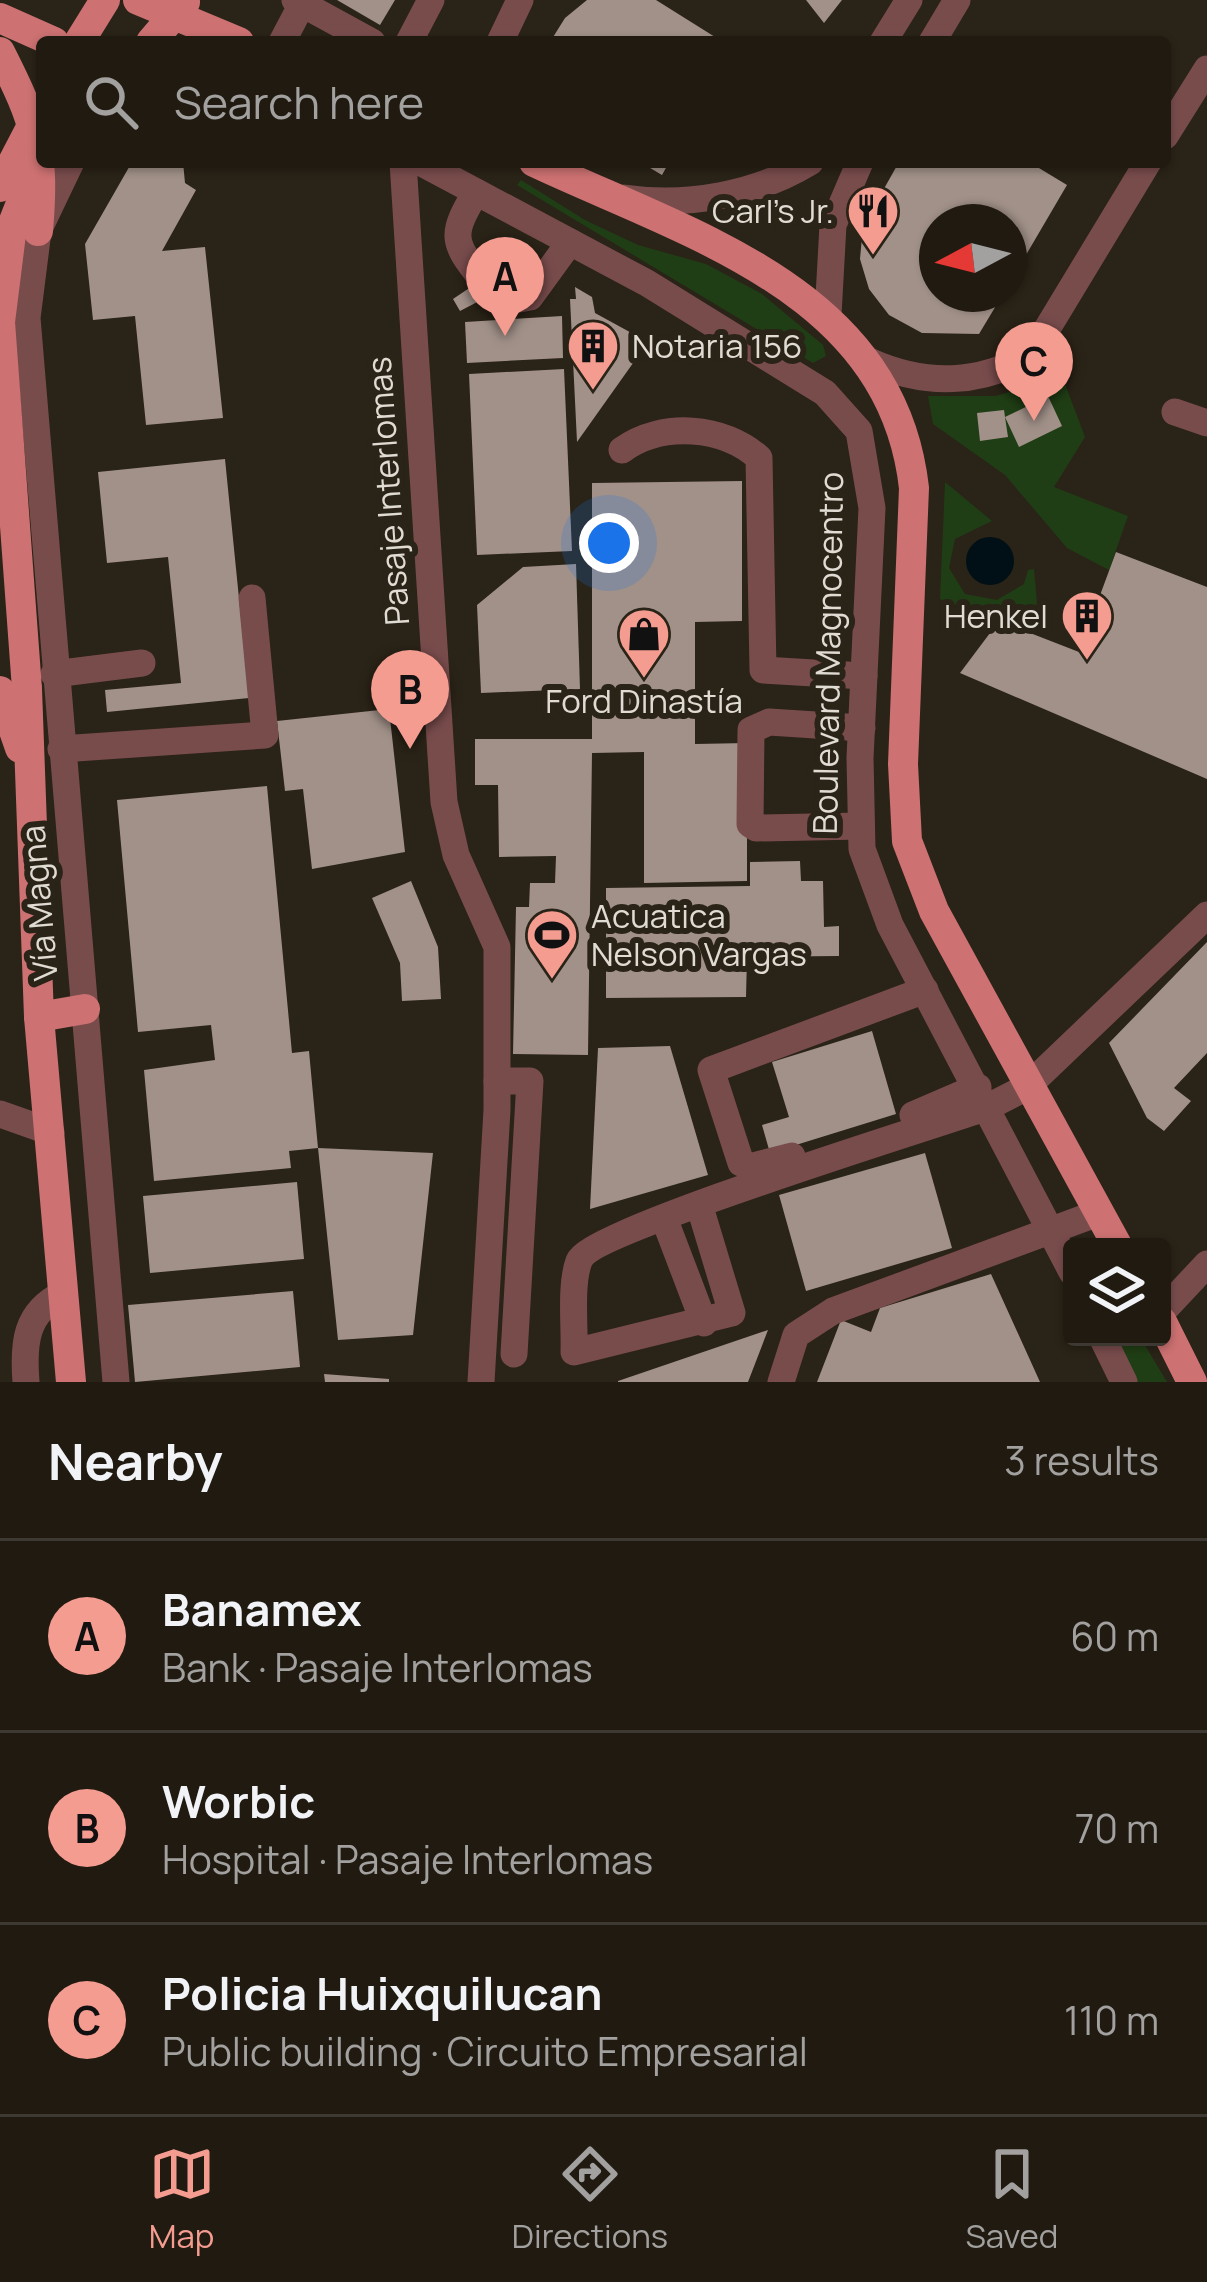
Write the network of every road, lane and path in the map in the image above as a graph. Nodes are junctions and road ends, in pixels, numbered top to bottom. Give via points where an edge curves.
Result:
1 (431, 0) edge
2 (520, 0) edge
3 (909, 0) edge
4 (957, 0) edge
5 (298, 2) edge
6 (122, 3) edge
7 (181, 9) edge
8 (0, 18) edge
9 (40, 36) edge
10 (86, 36) edge
11 (105, 36) edge
12 (156, 36) edge
13 (228, 36) edge
14 (284, 36) edge
15 (361, 36) edge
16 (412, 36) edge
17 (503, 36) edge
18 (888, 36) edge
19 (936, 36) edge
20 (0, 52) edge
21 (1207, 69) edge
22 (36, 119) edge
23 (1171, 126) edge
24 (36, 132) edge
25 (36, 140) edge
26 (42, 168) edge
27 (67, 168) edge
28 (403, 168) edge
29 (431, 168) edge
30 (547, 168) edge
31 (797, 168) edge
32 (857, 168) edge
33 (1144, 168) edge
34 (0, 187) edge
35 (476, 192) junction
36 (604, 195) junction
37 (43, 218) junction
38 (570, 242) junction
39 (827, 315) junction
40 (869, 361) junction
41 (1175, 412) dead end
42 (1207, 423) edge
43 (622, 450) dead end
44 (252, 598) dead end
45 (142, 663) dead end
46 (864, 676) junction
47 (27, 685) edge
48 (862, 728) junction
49 (61, 749) junction
50 (861, 826) junction
51 (1207, 915) edge
52 (925, 990) junction
53 (86, 1009) junction
54 (39, 1017) junction
55 (497, 1081) junction
56 (1027, 1087) junction
57 (983, 1097) junction
58 (0, 1114) edge
59 (51, 1132) junction
60 (699, 1204) junction
61 (1098, 1213) junction
62 (664, 1217) junction
63 (1053, 1231) junction
64 (1113, 1238) edge
65 (1063, 1253) edge
66 (1207, 1264) edge
67 (64, 1294) junction
68 (1171, 1302) edge
69 (704, 1323) junction
70 (1171, 1338) edge
71 (1106, 1346) edge
72 (514, 1354) dead end
73 (1207, 1367) edge
74 (26, 1382) edge
75 (70, 1382) edge
76 (116, 1382) edge
77 (481, 1382) edge
78 (781, 1382) edge
79 (1124, 1382) edge
80 (1195, 1382) edge

1 - 16 street
2 - 17 street
3 - 18 street
4 - 19 street
5 - 14 street
5 - 15 street
6 - 7 main road
6 - 10 main road
6 - 11 main road
7 - 12 main road
7 - 13 main road
8 - 9 main road
20 - 22 main road
21 - 23 street
24 - 34 main road
25 - 47 main road, Vía Magna, bridge via 12,226 0,322
26 - 37 main road
27 - 37 street
28 - 55 street, Pasaje Interlomas via 444,802 456,855 496,947
29 - 35 street, Boulevard Magnocentro
30 - 36 main road
31 - 36 street via 705,198
32 - 39 street via 833,225
33 - 40 street via 1033,352 965,379 915,377
35 - 38 street, Boulevard Magnocentro
35 - 38 street via 456,226 459,251 502,302 530,297
36 - 39 main road via 771,276
37 - 47 street, Vía Magna via 28,318
38 - 46 street, Boulevard Magnocentro via 825,393 851,417 867,458 872,508
39 - 40 main road
40 - 56 main road via 900,418 914,488 903,764 908,841 934,911
41 - 42 street
43 - 46 street via 640,436 707,431 738,439 759,458 763,670
44 - 49 street via 265,735
45 - 47 street
46 - 48 street, Boulevard Magnocentro
47 - 49 street, Vía Magna
47 - 54 main road, Vía Magna
48 - 50 street, Boulevard Magnocentro
48 - 50 street via 769,722 751,730 750,824
49 - 53 street, Vía Magna
50 - 52 street, Boulevard Magnocentro via 874,887
51 - 56 street
52 - 57 street, Boulevard Magnocentro
52 - 57 street via 711,1070 741,1163 778,1161
53 - 54 main road
53 - 76 street, Vía Magna
54 - 59 main road, Vía Magna
55 - 72 street via 530,1081
55 - 77 street, Pasaje Interlomas
56 - 57 street
56 - 61 main road
57 - 60 street
57 - 63 street, Boulevard Magnocentro
58 - 59 street
59 - 67 main road, Vía Magna
60 - 62 street
60 - 69 street via 732,1313
61 - 63 street
61 - 64 main road
62 - 69 street
62 - 69 street via 592,1245 579,1259 574,1352
63 - 65 street, Boulevard Magnocentro
63 - 78 street via 832,1311 796,1335
66 - 68 street
67 - 74 street via 43,1304 30,1326
67 - 75 main road, Vía Magna
70 - 80 main road
71 - 79 street
73 - 80 street

